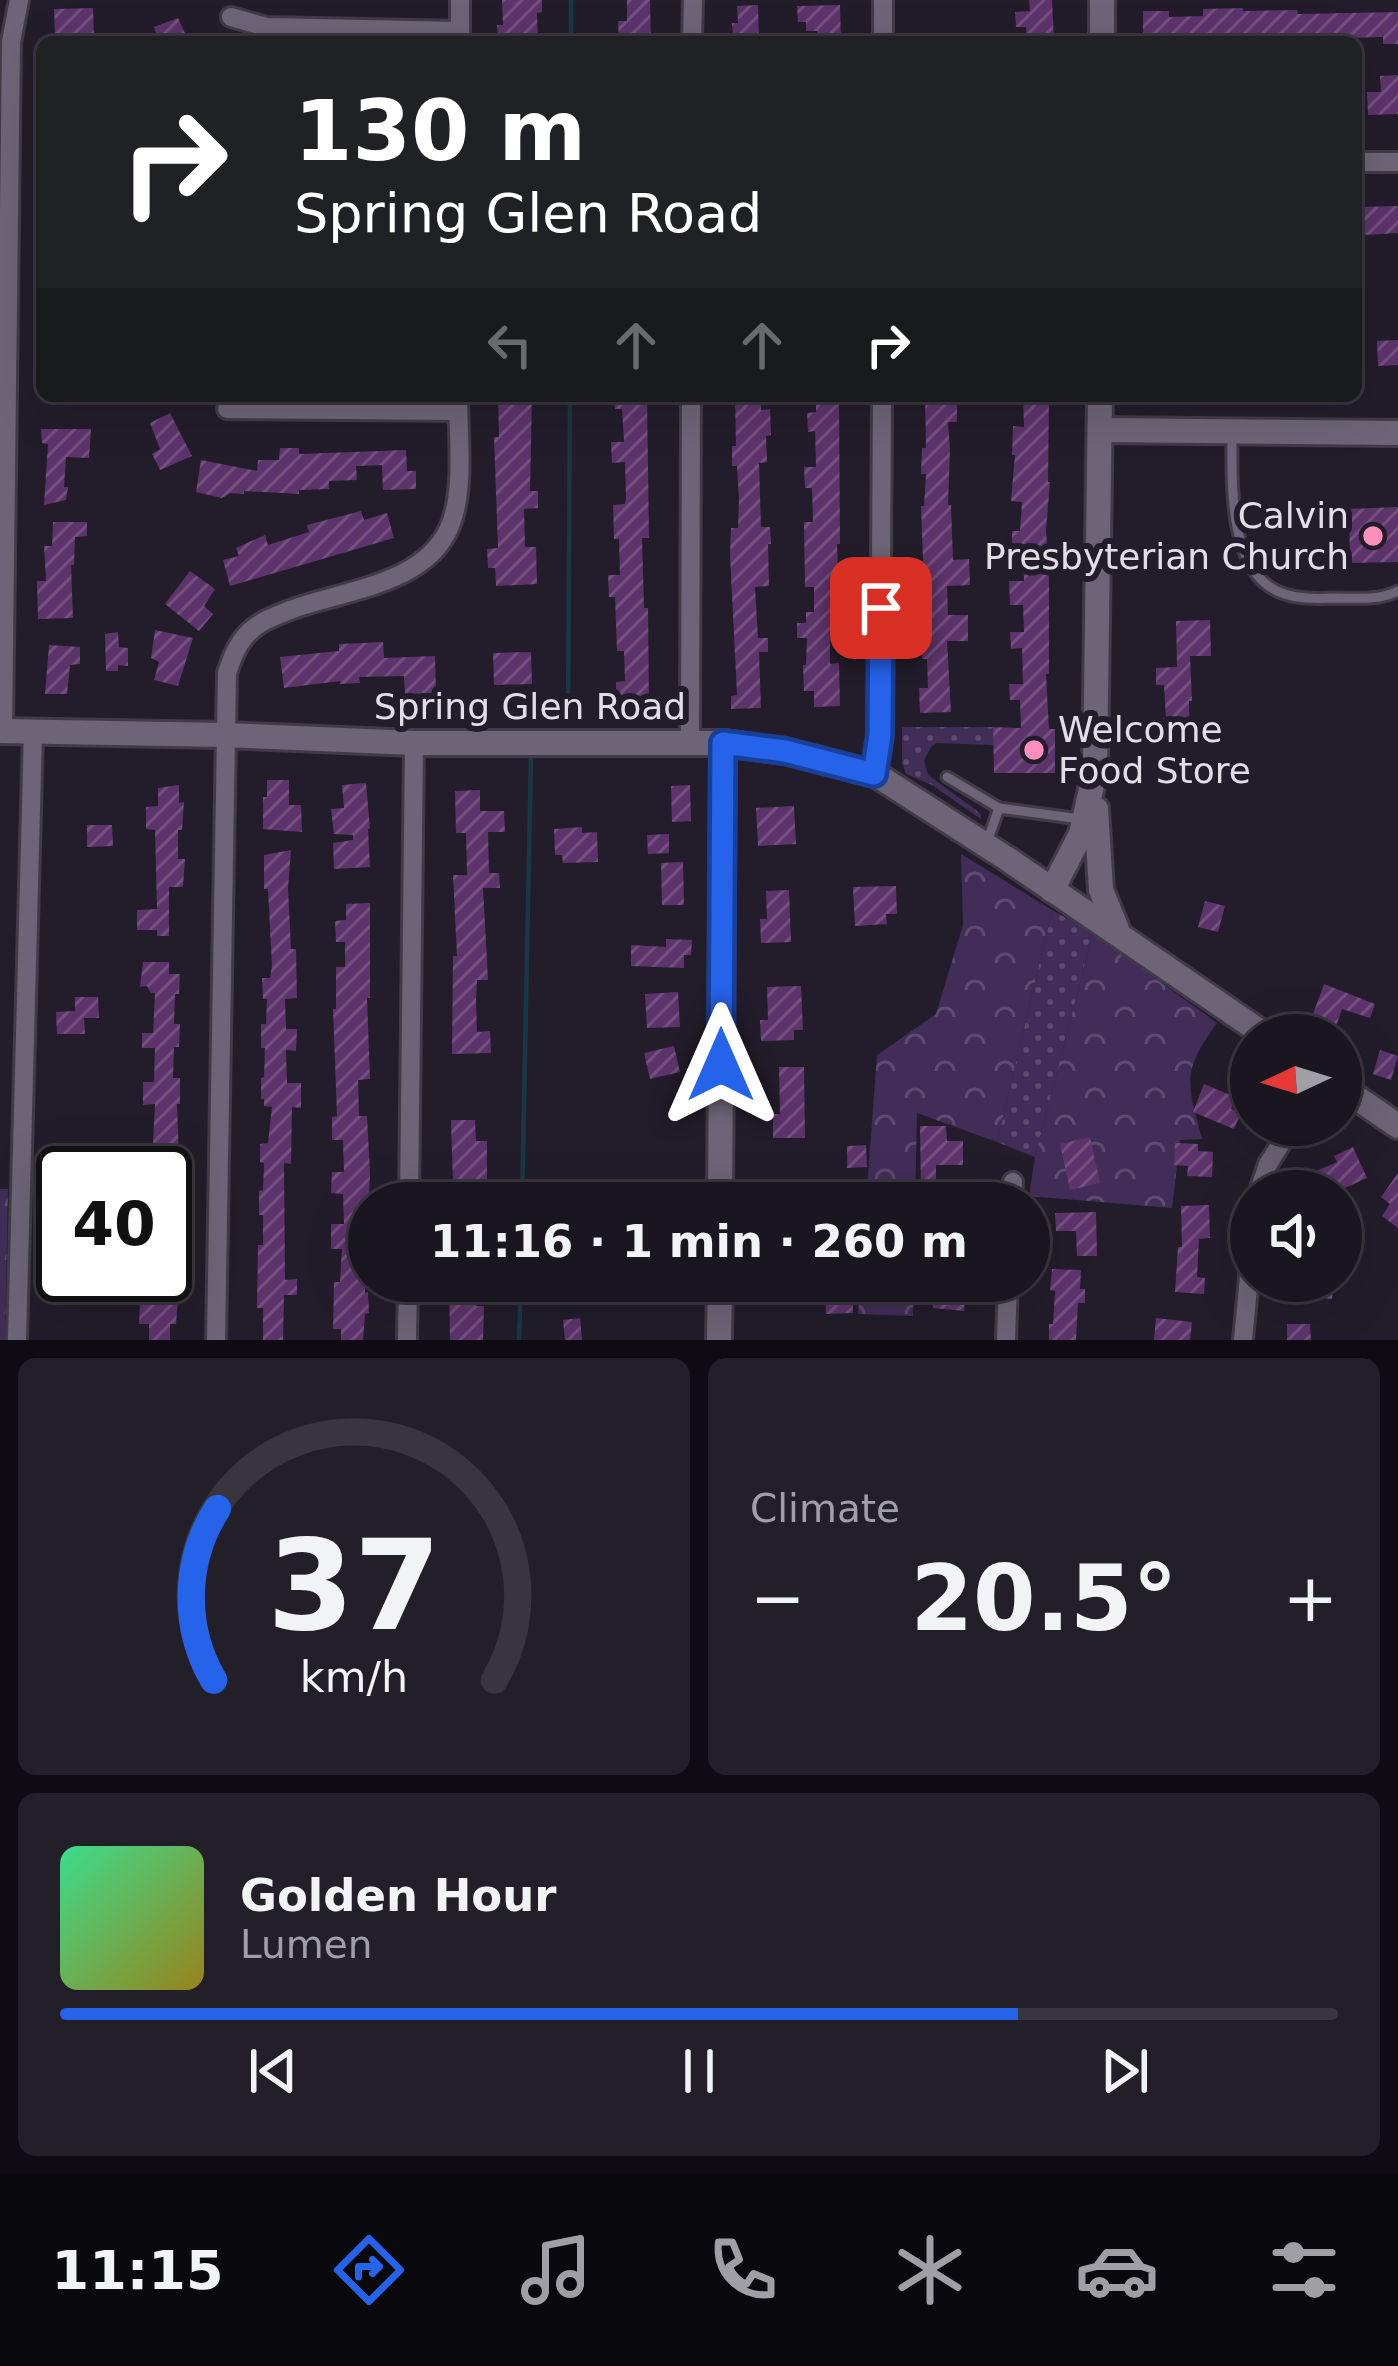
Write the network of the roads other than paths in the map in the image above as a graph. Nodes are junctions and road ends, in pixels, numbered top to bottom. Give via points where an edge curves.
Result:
1 (19, 0) edge
2 (460, 0) edge
3 (693, 0) edge
4 (883, 0) edge
5 (1102, 0) edge
6 (231, 17) dead end
7 (460, 36) edge
8 (692, 36) edge
9 (883, 36) edge
10 (1102, 36) edge
11 (1362, 161) edge
12 (1398, 162) edge
13 (691, 402) edge
14 (882, 402) edge
15 (1100, 402) edge
16 (458, 404) edge
17 (226, 409) dead end
18 (1100, 430) junction
19 (1232, 432) junction
20 (1398, 433) edge
21 (1398, 591) edge
22 (2, 731) edge
23 (33, 732) junction
24 (225, 735) junction
25 (414, 743) junction
26 (690, 743) junction
27 (723, 743) junction
28 (874, 774) junction
29 (947, 777) dead end
30 (1094, 777) junction
31 (999, 808) junction
32 (1085, 820) junction
33 (986, 845) junction
34 (1052, 890) junction
35 (1119, 934) junction
36 (1235, 1014) edge
37 (1362, 1102) edge
38 (1398, 1126) edge
39 (409, 1182) edge
40 (720, 1182) edge
41 (408, 1302) edge
42 (720, 1302) edge
43 (1008, 1302) edge
44 (1247, 1302) edge
45 (17, 1340) edge
46 (216, 1340) edge
47 (407, 1340) edge
48 (719, 1340) edge
49 (1006, 1340) edge
50 (1243, 1340) edge

1 - 22 street via 11,42
2 - 7 street
3 - 8 street
4 - 9 street
5 - 10 street
6 - 7 street via 266,27
11 - 12 street
13 - 26 street
14 - 28 street
15 - 18 street
16 - 17 street
16 - 24 street via 458,488 441,544 406,573 254,628 227,673
18 - 19 street
18 - 30 street
19 - 20 street
19 - 21 lane via 1239,537 1257,577 1278,592 1316,598
22 - 23 street, Spring Glen Road
23 - 24 street, Spring Glen Road
23 - 45 street
24 - 25 street, Spring Glen Road
24 - 46 street
25 - 26 street, Spring Glen Road
25 - 39 street
26 - 27 street, Spring Glen Road
27 - 28 street, Spring Glen Road
27 - 40 street
28 - 33 street, Spring Glen Road
29 - 31 lane
30 - 32 street
30 - 35 street via 1101,890
31 - 32 lane
31 - 33 lane
32 - 34 street
33 - 34 street, Spring Glen Road
34 - 35 street, Spring Glen Road
35 - 36 street, Spring Glen Road
37 - 38 street
41 - 47 street
42 - 48 street
43 - 49 street
44 - 50 street

